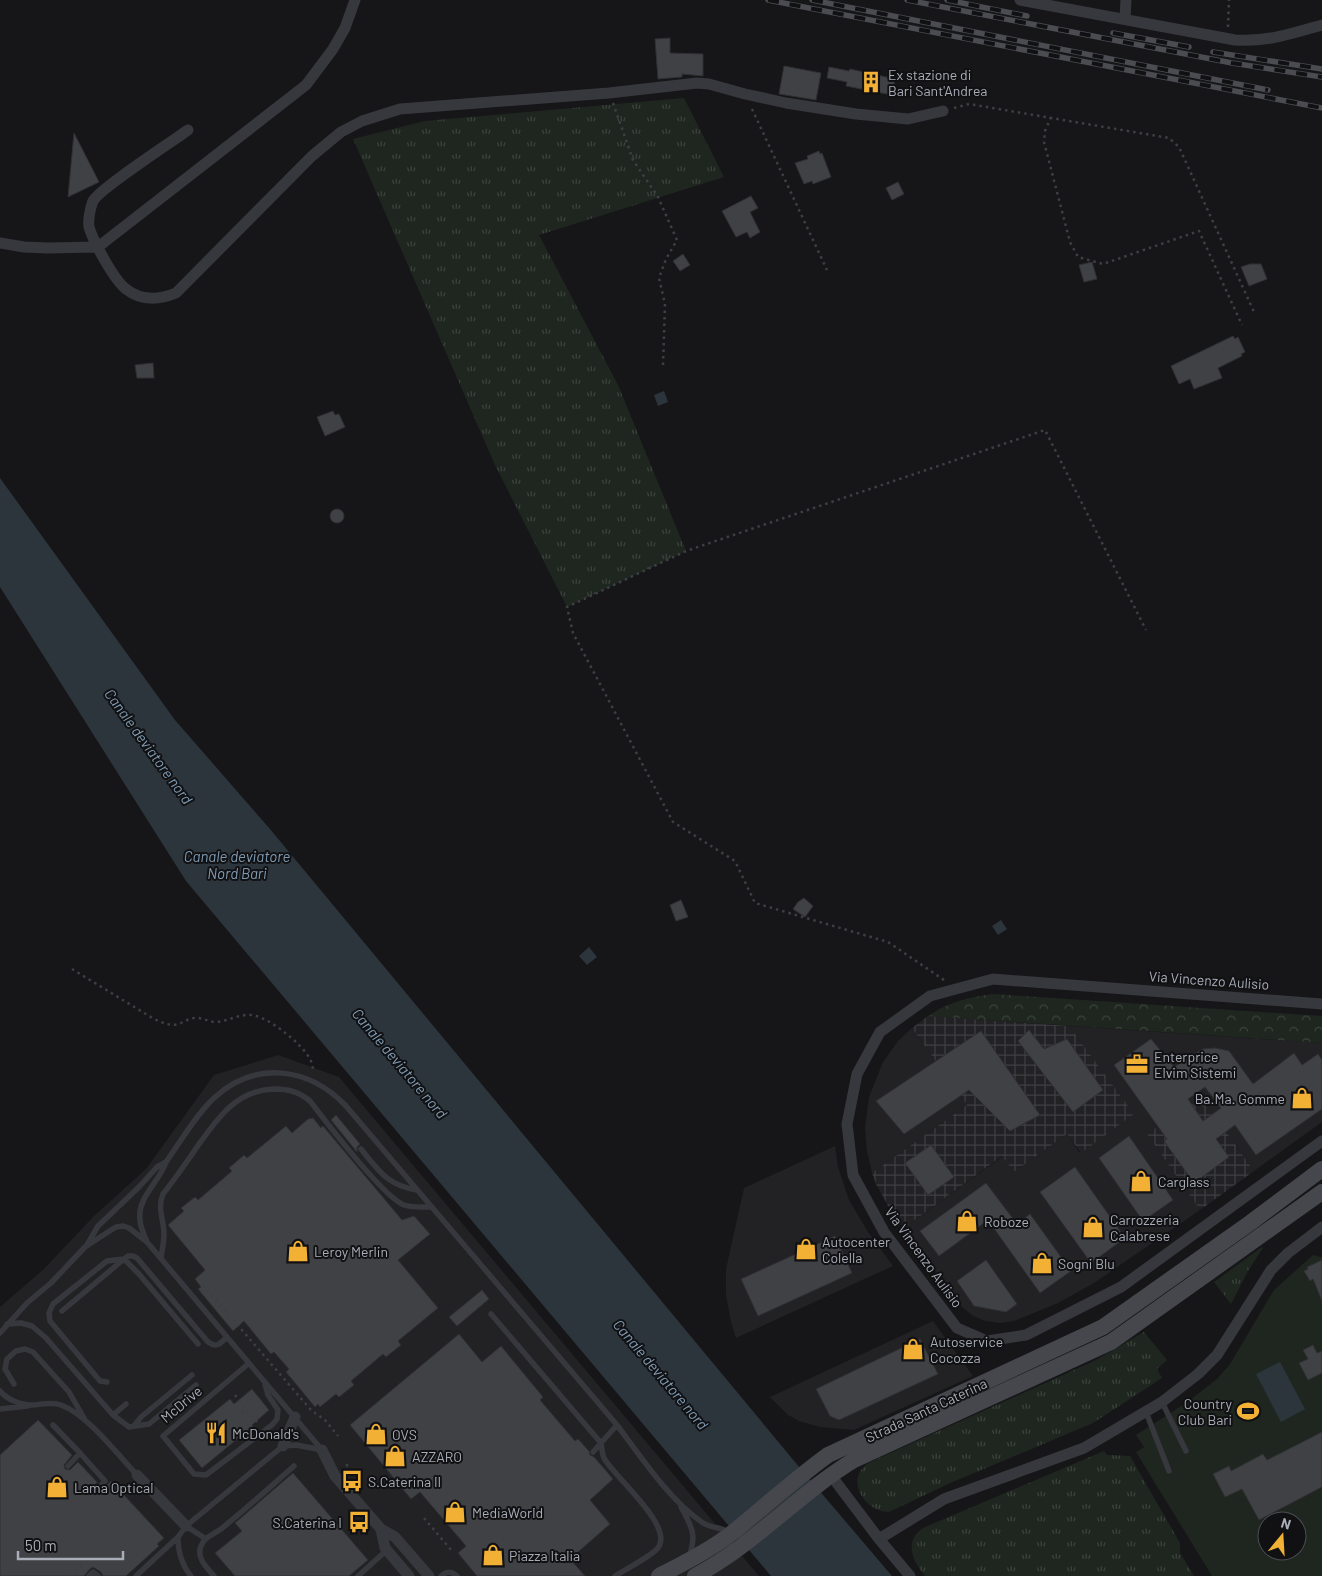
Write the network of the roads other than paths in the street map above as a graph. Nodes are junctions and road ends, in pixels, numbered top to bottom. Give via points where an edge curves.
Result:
1 (355, 0) edge
2 (1020, 0) edge
3 (1126, 0) edge
4 (1125, 19) junction
5 (1322, 25) edge
6 (943, 111) road end
7 (188, 130) dead end
8 (0, 243) edge
9 (98, 248) junction
10 (1322, 1004) edge
11 (1322, 1141) edge
12 (360, 1149) dead end
13 (166, 1162) junction
14 (1322, 1169) edge
15 (417, 1190) junction
16 (1322, 1192) edge
17 (432, 1207) junction
18 (1322, 1227) edge
19 (147, 1242) junction
20 (85, 1247) junction
21 (161, 1258) junction
22 (124, 1259) junction
23 (62, 1311) dead end
24 (491, 1314) dead end
25 (7, 1324) junction
26 (0, 1333) edge
27 (226, 1338) junction
28 (198, 1344) dead end
29 (248, 1364) junction
30 (192, 1375) dead end
31 (107, 1382) dead end
32 (265, 1382) junction
33 (14, 1384) dead end
34 (196, 1385) dead end
35 (0, 1391) edge
36 (1162, 1402) junction
37 (126, 1404) dead end
38 (29, 1406) junction
39 (0, 1409) edge
40 (1146, 1412) junction
41 (113, 1415) junction
42 (295, 1417) junction
43 (85, 1420) junction
44 (53, 1425) dead end
45 (617, 1425) junction
46 (134, 1426) junction
47 (601, 1443) junction
48 (283, 1446) junction
49 (322, 1450) junction
50 (1186, 1451) dead end
51 (593, 1452) dead end
52 (80, 1454) junction
53 (68, 1466) dead end
54 (294, 1466) dead end
55 (1168, 1471) dead end
56 (137, 1475) joint
57 (826, 1478) junction
58 (96, 1491) dead end
59 (679, 1503) junction
60 (186, 1526) junction
61 (381, 1529) junction
62 (730, 1534) junction
63 (178, 1536) junction
64 (206, 1539) junction
65 (879, 1539) junction
66 (387, 1550) junction
67 (688, 1561) junction
68 (89, 1576) edge
69 (98, 1576) edge
70 (136, 1576) edge
71 (191, 1576) edge
72 (214, 1576) edge
73 (358, 1576) edge
74 (408, 1576) edge
75 (429, 1576) edge
76 (441, 1576) edge
77 (457, 1576) edge
78 (615, 1576) edge
79 (659, 1576) edge
80 (695, 1576) edge
81 (910, 1576) edge

1 - 9 street via 333,49 306,85
2 - 4 street
3 - 4 street
4 - 5 street via 1253,41
6 - 9 street via 908,120 786,103 697,83 400,109 362,121 341,132 312,156 176,293 151,299 125,289
7 - 9 street via 94,199 89,226
8 - 9 street via 24,247
10 - 11 street, Via Vincenzo Aulisio via 993,979 930,996 880,1032 857,1074 847,1124 853,1175 884,1232 957,1328 987,1341 1026,1335 1121,1287
12 - 15 lane via 386,1179 403,1188
13 - 15 lane via 203,1111 225,1089 250,1077 272,1073 297,1075 336,1095
13 - 19 lane via 140,1210
13 - 20 lane via 98,1226
14 - 62 street, Strada Santa Caterina via 1103,1326 828,1455
15 - 17 lane
16 - 57 street, Strada Santa Caterina via 1111,1342 854,1460
17 - 21 lane via 403,1205 382,1188 300,1093 263,1090 238,1100 223,1112 163,1194 160,1201 164,1233
17 - 45 lane
18 - 36 street via 1271,1270 1217,1355
19 - 20 lane via 122,1226
19 - 21 lane
20 - 25 lane
21 - 27 lane
22 - 23 lane
22 - 27 lane via 128,1256 137,1258 208,1342 216,1345
22 - 28 lane
22 - 31 lane via 107,1261 53,1304 49,1313 50,1321 84,1362 100,1381
24 - 47 lane
25 - 26 lane
25 - 41 lane via 32,1326 46,1338
27 - 29 lane
29 - 32 lane
29 - 32 lane, McDrive via 163,1436 194,1474 206,1475 277,1419 278,1410 268,1395
30 - 46 lane
32 - 42 lane
33 - 43 lane via 5,1370 6,1359 16,1351 25,1349 33,1352 68,1392
34 - 46 lane via 149,1424
35 - 38 lane
36 - 40 street
36 - 50 lane
37 - 41 lane
38 - 39 lane
38 - 43 lane via 59,1404
40 - 55 lane
40 - 65 street via 1084,1448 944,1499
41 - 46 lane via 129,1427
42 - 48 street
42 - 49 lane
43 - 56 lane
44 - 52 lane
45 - 47 lane
45 - 59 lane
47 - 51 lane
47 - 78 lane via 604,1457 661,1529 662,1541 657,1549
48 - 49 lane
48 - 60 lane
49 - 61 street via 335,1476
52 - 53 lane
52 - 58 lane via 105,1481
54 - 64 lane
56 - 60 street
57 - 65 street
57 - 80 street, Strada Santa Caterina via 741,1548
59 - 62 lane via 703,1523
59 - 67 lane via 694,1532
60 - 63 lane
60 - 64 lane
61 - 66 street
61 - 75 street via 395,1537
62 - 67 street, Strada Santa Caterina
63 - 70 lane
63 - 71 lane via 178,1550
64 - 72 lane via 200,1547 200,1555
65 - 81 street
66 - 73 lane
66 - 74 street
67 - 79 street, Strada Santa Caterina
68 - 69 lane via 93,1572
76 - 77 lane via 448,1572

